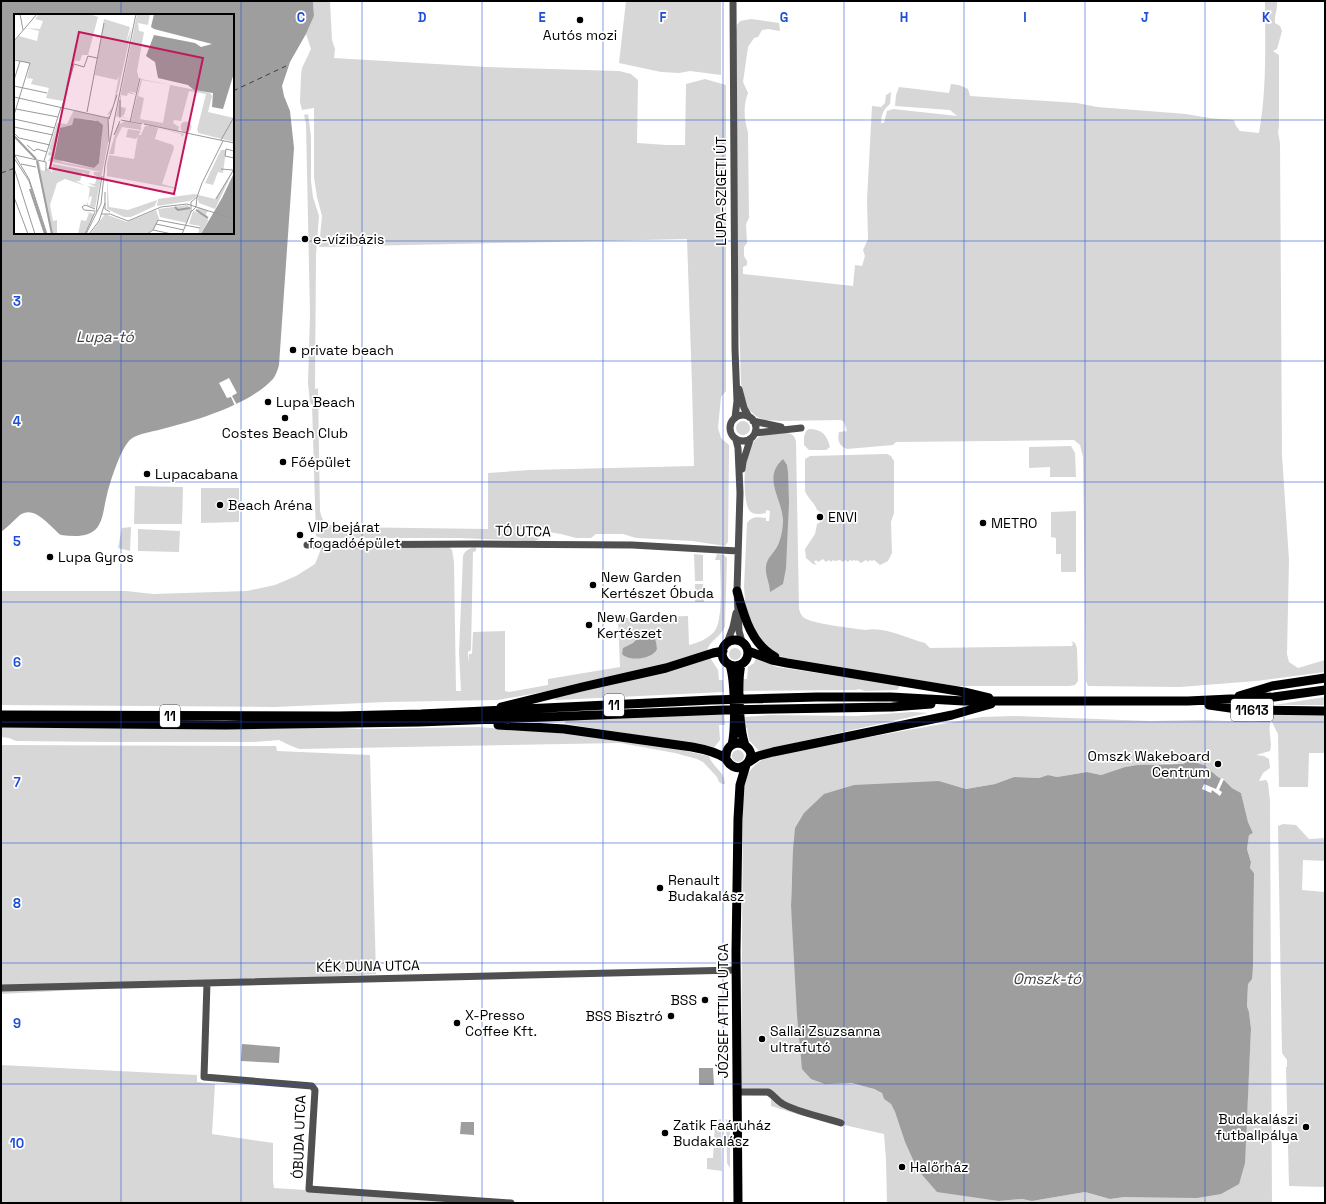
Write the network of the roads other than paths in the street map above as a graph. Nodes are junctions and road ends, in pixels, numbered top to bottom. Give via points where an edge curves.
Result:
1 (733, 1) edge
2 (737, 380) junction
3 (735, 418) junction
4 (751, 419) junction
5 (789, 428) junction
6 (801, 428) dead end
7 (755, 433) junction
8 (736, 440) junction
9 (750, 440) junction
10 (740, 493) junction
11 (307, 545) dead end
12 (738, 551) junction
13 (738, 591) junction
14 (742, 642) junction
15 (725, 648) junction
16 (748, 651) junction
17 (787, 663) junction
18 (730, 665) junction
19 (741, 665) junction
20 (736, 676) junction
21 (1325, 678) edge
22 (1325, 690) edge
23 (1222, 700) junction
24 (1002, 701) junction
25 (1188, 701) junction
26 (1325, 711) edge
27 (1, 715) edge
28 (482, 716) junction
29 (1, 723) edge
30 (738, 733) junction
31 (732, 745) junction
32 (745, 745) junction
33 (728, 762) junction
34 (747, 764) junction
35 (738, 819) junction
36 (736, 970) junction
37 (207, 983) junction
38 (1, 988) edge
39 (738, 1092) junction
40 (842, 1123) dead end
41 (511, 1203) edge
42 (738, 1203) edge

1 - 2 street, LUPA-SZIGETI ÚT
2 - 3 street, LUPA-SZIGETI ÚT
2 - 4 street, LUPA-SZIGETI ÚT via 744,408
3 - 4 street via 742,415
3 - 8 street, LUPA-SZIGETI ÚT via 730,429
4 - 5 street
4 - 7 street, LUPA-SZIGETI ÚT via 756,427
5 - 6 street
5 - 7 street
7 - 9 street, LUPA-SZIGETI ÚT
8 - 9 street
8 - 10 street, LUPA-SZIGETI ÚT
9 - 10 street, LUPA-SZIGETI ÚT via 743,462
10 - 12 street, LUPA-SZIGETI ÚT
11 - 12 street, TÓ UTCA via 624,545
12 - 13 street, LUPA-SZIGETI ÚT
13 - 14 street, LUPA-SZIGETI ÚT via 739,631
13 - 15 street, LUPA-SZIGETI ÚT via 733,627
13 - 17 main road via 750,630 763,649
14 - 15 main road via 733,641
14 - 16 main road
15 - 18 main road via 724,659
15 - 28 main road via 666,668 582,687
16 - 17 main road
16 - 19 main road
17 - 24 main road via 964,692
18 - 19 main road
18 - 20 main road
19 - 20 main road
20 - 30 main road
21 - 23 main road via 1272,686
22 - 23 main road, 11 via 1274,697
23 - 25 main road, 11
24 - 25 main road, 11
24 - 28 main road, 11 via 964,701 892,707
24 - 34 main road via 952,715 773,752
25 - 26 main road, 11613 via 1244,710
27 - 28 main road, 11
28 - 29 main road, 11 via 225,725
28 - 33 main road via 500,725 564,729 692,747 708,751
30 - 31 main road
30 - 32 main road
31 - 32 main road
31 - 33 main road via 727,751
32 - 34 main road via 750,754
33 - 34 main road via 737,768
33 - 35 main road, JÓZSEF ATTILA UTCA via 735,778
34 - 35 main road, JÓZSEF ATTILA UTCA via 740,785
35 - 36 main road, JÓZSEF ATTILA UTCA
36 - 37 street, KÉK DUNA UTCA
36 - 39 main road, JÓZSEF ATTILA UTCA
37 - 38 street, KÉK DUNA UTCA
37 - 41 street, ÓBUDA UTCA via 204,1077 312,1086 315,1090 310,1189
39 - 40 street via 768,1092 782,1104
39 - 42 main road, JÓZSEF ATTILA UTCA

